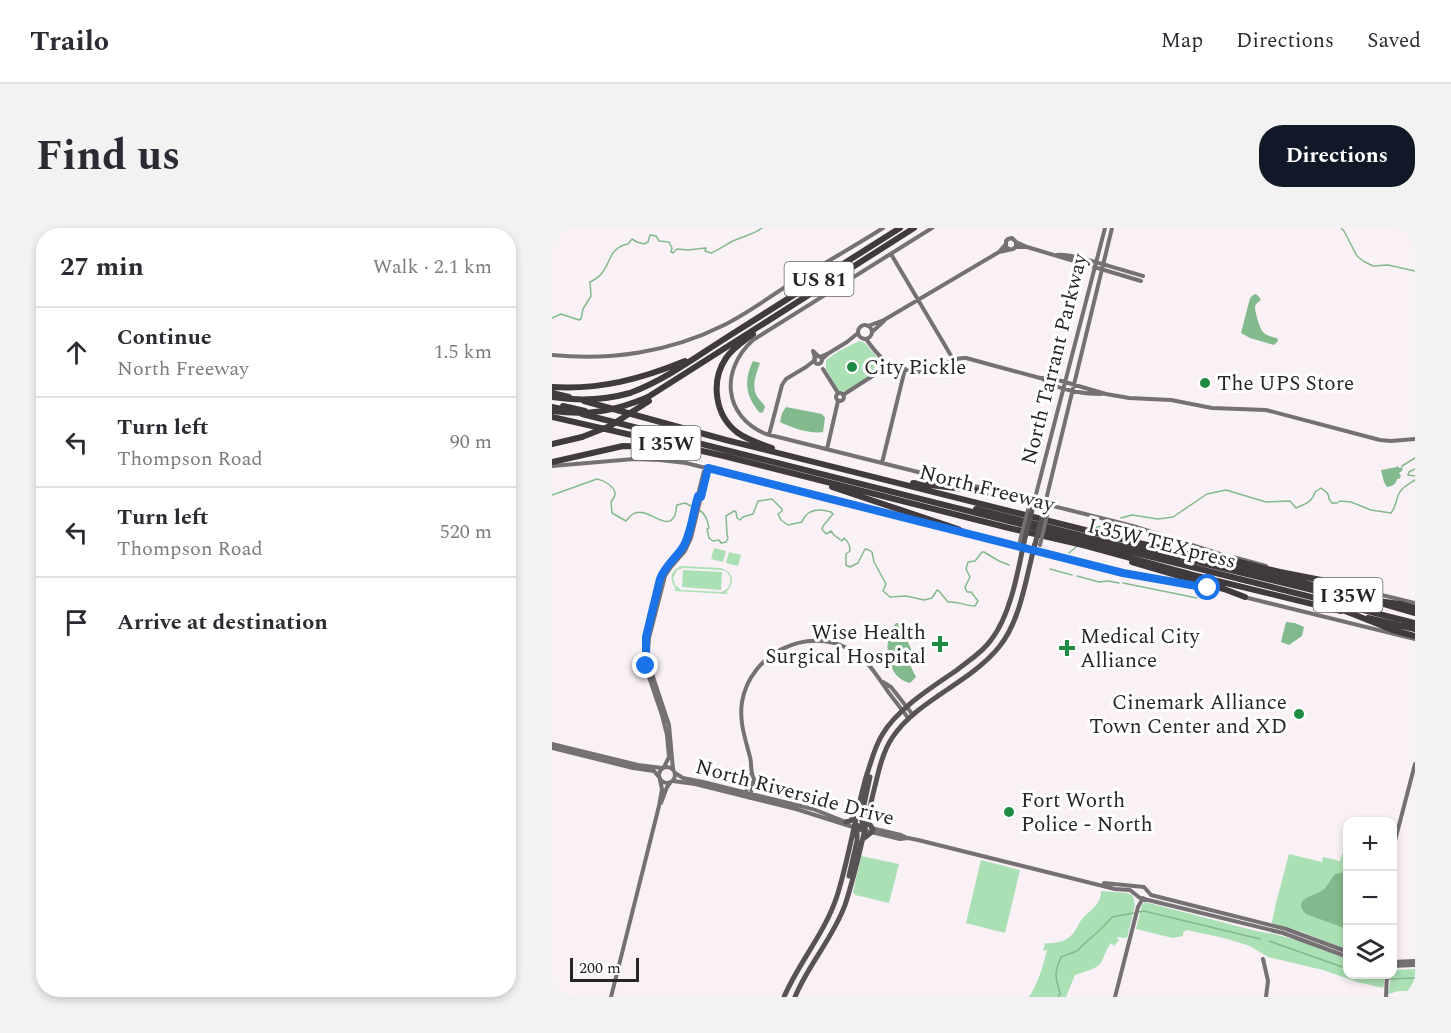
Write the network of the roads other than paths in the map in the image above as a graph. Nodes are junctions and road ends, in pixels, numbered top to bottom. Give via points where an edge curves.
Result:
1 (883, 228) edge
2 (900, 228) edge
3 (914, 228) edge
4 (932, 228) edge
5 (1105, 228) edge
6 (1112, 228) edge
7 (1016, 245) junction
8 (1007, 247) junction
9 (1099, 250) junction
10 (891, 254) junction
11 (1057, 255) junction
12 (1088, 260) junction
13 (1095, 266) junction
14 (1102, 267) junction
15 (1142, 279) dead end
16 (918, 300) junction
17 (774, 317) junction
18 (884, 320) junction
19 (864, 326) junction
20 (871, 334) junction
21 (861, 337) junction
22 (715, 344) junction
23 (874, 348) junction
24 (552, 355) edge
25 (953, 359) junction
26 (818, 360) junction
27 (885, 361) junction
28 (905, 369) junction
29 (1040, 378) junction
30 (1065, 382) junction
31 (1074, 384) junction
32 (552, 387) edge
33 (1064, 388) junction
34 (1072, 390) junction
35 (552, 393) edge
36 (838, 393) junction
37 (1106, 394) junction
38 (843, 395) junction
39 (552, 398) edge
40 (649, 399) junction
41 (838, 400) junction
42 (552, 407) edge
43 (552, 417) edge
44 (768, 434) junction
45 (1415, 439) edge
46 (552, 444) edge
47 (826, 449) junction
48 (724, 456) junction
49 (882, 463) junction
50 (552, 464) edge
51 (706, 468) junction
52 (774, 469) junction
53 (841, 469) junction
54 (862, 474) junction
55 (1013, 496) junction
56 (1032, 505) junction
57 (1046, 508) junction
58 (963, 532) junction
59 (1113, 537) junction
60 (1022, 543) junction
61 (1083, 545) junction
62 (1036, 547) junction
63 (1128, 547) junction
64 (1134, 553) junction
65 (1321, 580) junction
66 (1245, 597) junction
67 (1415, 603) edge
68 (1415, 608) edge
69 (1415, 613) edge
70 (1415, 621) edge
71 (1001, 626) junction
72 (1415, 629) edge
73 (1009, 631) junction
74 (1415, 637) edge
75 (905, 709) junction
76 (911, 717) junction
77 (669, 735) junction
78 (552, 746) edge
79 (874, 750) junction
80 (884, 754) junction
81 (588, 755) junction
82 (1415, 764) edge
83 (870, 767) junction
84 (663, 768) junction
85 (674, 771) junction
86 (660, 778) junction
87 (671, 782) junction
88 (748, 795) junction
89 (659, 806) junction
90 (868, 816) junction
91 (857, 827) junction
92 (873, 831) junction
93 (1397, 833) edge
94 (862, 841) junction
95 (1094, 883) junction
96 (850, 887) junction
97 (1141, 887) junction
98 (1148, 891) junction
99 (1137, 895) junction
100 (1143, 898) junction
101 (1138, 907) junction
102 (1343, 950) edge
103 (1343, 956) edge
104 (1263, 959) dead end
105 (1415, 963) edge
106 (1397, 964) edge
107 (1387, 979) edge
108 (611, 997) edge
109 (784, 997) edge
110 (795, 997) edge
111 (1115, 997) edge
112 (1266, 997) edge
113 (1386, 997) edge

1 - 24 main road via 705,334 645,352 607,357
2 - 22 highway, US 81
3 - 17 highway, US 81
4 - 10 main road
5 - 9 main road, North Tarrant Parkway
6 - 14 main road, North Tarrant Parkway
7 - 8 main road via 1013,249
7 - 8 main road via 1010,238
7 - 11 main road
8 - 16 main road
9 - 12 main road
9 - 13 main road, North Tarrant Parkway
10 - 16 main road
10 - 44 main road via 753,340 737,358 731,384 736,408 749,425
11 - 12 main road
11 - 13 main road
12 - 13 main road
13 - 14 main road
13 - 30 main road, North Tarrant Parkway
14 - 15 main road
14 - 31 main road, North Tarrant Parkway
16 - 18 main road
16 - 25 main road
17 - 40 highway, US 81
17 - 53 highway via 732,351 722,365 716,389 723,415 738,433 754,442
18 - 19 main road
18 - 20 main road
19 - 20 main road
19 - 21 main road
20 - 21 main road
20 - 23 main road
21 - 23 main road
21 - 26 main road
22 - 32 highway via 684,362 626,381
22 - 39 highway, bridge via 667,376 630,393 594,399
23 - 27 main road
25 - 28 main road via 930,372
25 - 29 main road via 966,358
26 - 36 main road
26 - 44 main road via 786,379
27 - 28 main road
27 - 38 main road via 874,375
28 - 49 main road
29 - 30 main road
29 - 33 main road
30 - 31 main road
30 - 33 main road, North Tarrant Parkway
31 - 34 main road, North Tarrant Parkway
31 - 37 main road
33 - 34 main road
33 - 56 main road, North Tarrant Parkway
34 - 37 main road
34 - 57 main road, North Tarrant Parkway
35 - 53 highway, North Freeway / I 35W
36 - 38 main road
36 - 41 main road
37 - 45 main road via 1212,408 1266,410 1379,440
38 - 41 main road
40 - 42 highway, bridge via 592,413
40 - 46 highway, bridge via 610,426
41 - 47 main road
42 - 63 highway, I 35W TEXpress
42 - 64 highway, I 35W TEXpress
43 - 48 highway, North Freeway / I 35W
44 - 47 main road, North Freeway
47 - 49 main road, North Freeway
48 - 50 highway via 623,446
48 - 52 highway, North Freeway / I 35W
49 - 55 main road, North Freeway
50 - 51 main road via 634,459
51 - 58 main road
51 - 77 main road via 691,538 667,572 648,633 650,677
52 - 58 highway
52 - 61 highway, North Freeway / I 35W
53 - 54 highway, North Freeway / I 35W
54 - 55 highway
54 - 59 highway, North Freeway / I 35W
55 - 56 main road, North Freeway
56 - 57 main road, North Freeway
56 - 60 main road, North Tarrant Parkway, bridge
57 - 62 main road, North Tarrant Parkway, bridge
57 - 65 main road, North Freeway via 1053,506 1133,526 1222,555
58 - 60 main road via 1016,546
59 - 65 highway
59 - 69 highway, North Freeway / I 35W
60 - 62 main road
60 - 71 main road, North Tarrant Parkway
61 - 66 highway
61 - 72 highway, North Freeway / I 35W via 1193,576
62 - 66 main road via 1047,554 1123,573
62 - 73 main road, North Tarrant Parkway
63 - 68 highway, bridge via 1340,596
63 - 70 highway, I 35W TEXpress
64 - 70 highway, I 35W TEXpress
64 - 74 highway, bridge via 1203,575 1335,607
65 - 67 main road, North Freeway
66 - 74 main road
71 - 73 main road
71 - 75 main road, North Tarrant Parkway via 977,656
73 - 76 main road, North Tarrant Parkway via 988,659
75 - 76 main road
75 - 79 main road, North Tarrant Parkway via 883,733
75 - 88 main road via 868,664 847,648 820,641 785,647 759,666 743,699 741,724 754,779
76 - 80 main road, North Tarrant Parkway
77 - 84 main road via 669,757
77 - 85 main road
78 - 81 main road, North Riverside Drive
79 - 80 main road
79 - 83 main road, North Tarrant Parkway
80 - 90 main road, North Tarrant Parkway
81 - 84 main road, North Riverside Drive
81 - 86 main road, North Riverside Drive via 654,771
82 - 93 main road
83 - 91 main road
83 - 91 main road, North Tarrant Parkway
84 - 85 main road, North Riverside Drive
84 - 86 main road
85 - 87 main road, North Riverside Drive
85 - 88 main road, North Riverside Drive via 683,778
86 - 87 main road, North Riverside Drive via 664,783
86 - 89 main road
87 - 88 main road, North Riverside Drive
87 - 89 main road
88 - 91 main road, North Riverside Drive via 813,810
89 - 108 main road
90 - 91 main road, North Tarrant Parkway
90 - 92 main road
91 - 92 main road, North Riverside Drive
91 - 94 main road, North Tarrant Parkway
91 - 96 main road
91 - 109 main road, North Tarrant Parkway via 831,912
92 - 94 main road
92 - 95 main road, North Riverside Drive
94 - 96 main road, North Tarrant Parkway
95 - 97 main road, North Riverside Drive
95 - 99 main road, North Riverside Drive
96 - 110 main road, North Tarrant Parkway via 832,933
97 - 98 main road
97 - 99 main road
98 - 100 main road
98 - 102 main road via 1287,929
99 - 100 main road
99 - 101 main road
100 - 101 main road
100 - 103 main road via 1283,933
101 - 111 main road
104 - 112 main road via 1268,981
105 - 106 main road
107 - 113 main road

